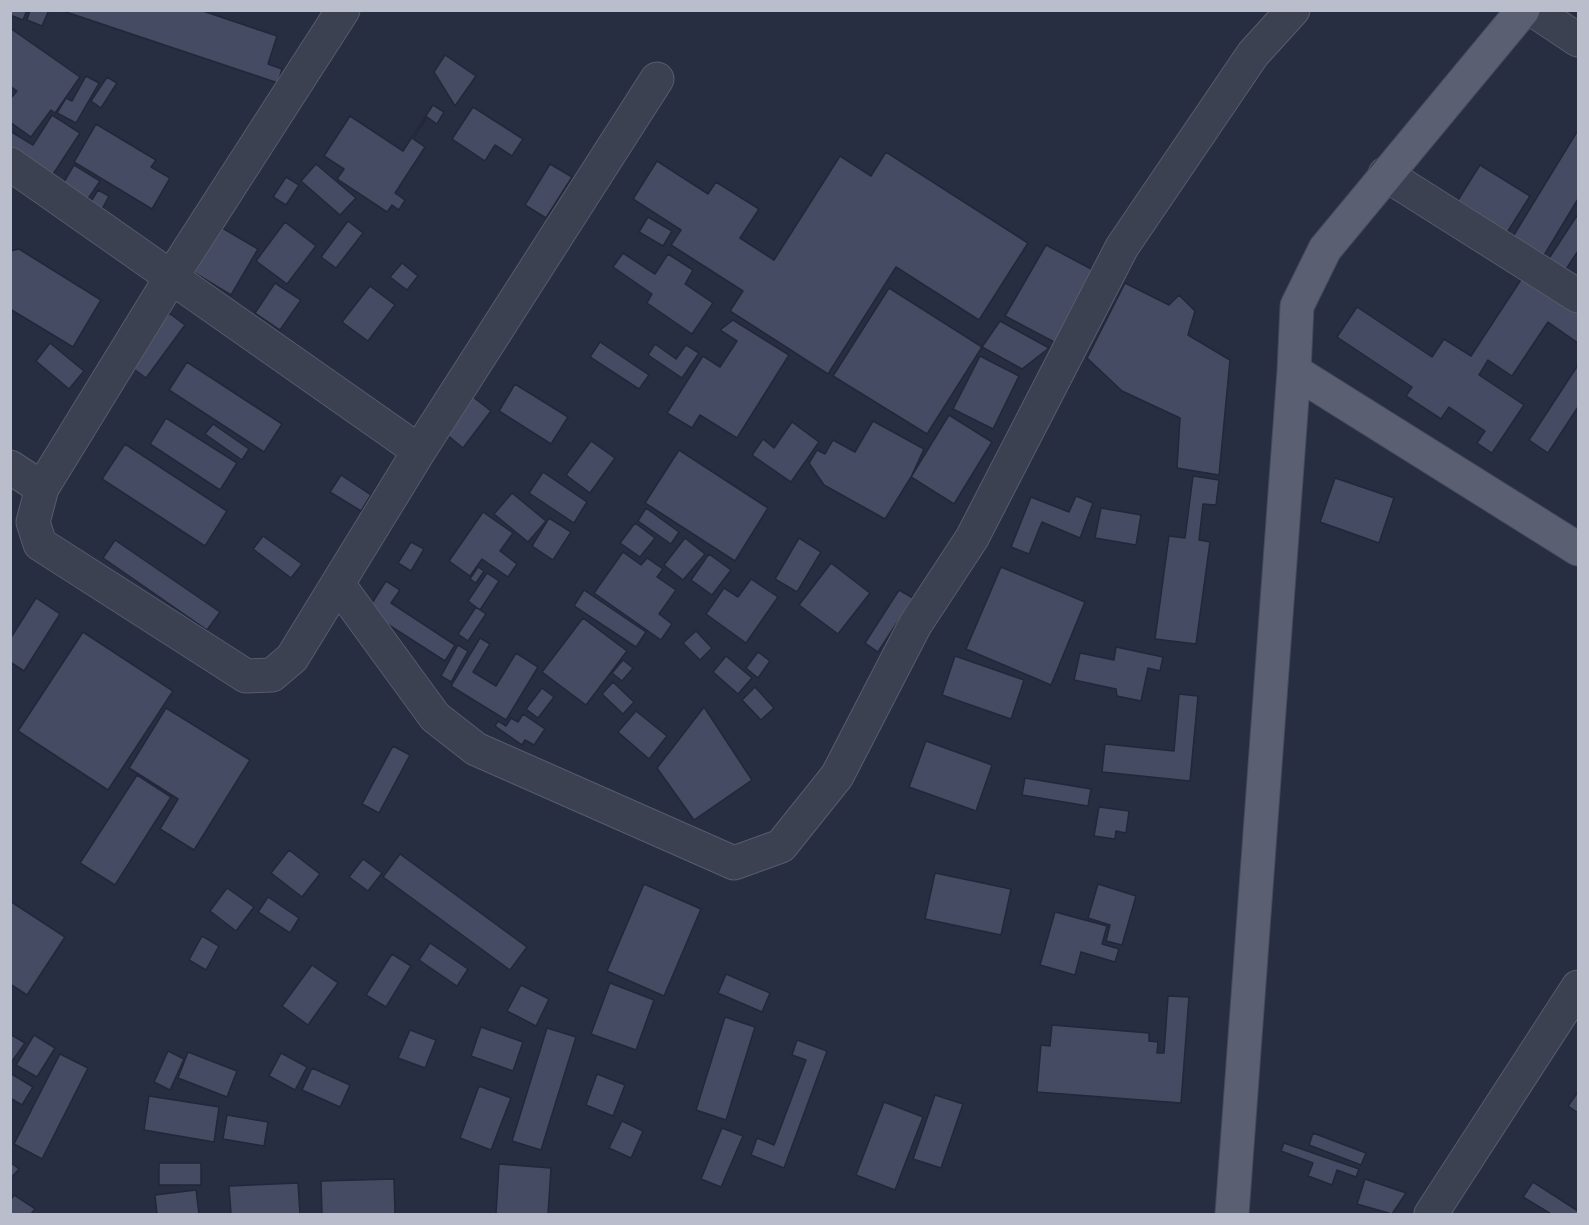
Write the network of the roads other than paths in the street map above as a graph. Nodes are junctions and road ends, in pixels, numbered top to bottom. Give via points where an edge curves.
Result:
1 (343, 10) edge
2 (1293, 10) edge
3 (1523, 10) edge
4 (1533, 10) edge
5 (1578, 40) edge
6 (657, 79) dead end
7 (10, 164) edge
8 (1385, 174) junction
9 (172, 276) junction
10 (1578, 296) edge
11 (1294, 371) junction
12 (419, 451) junction
13 (10, 468) edge
14 (42, 488) junction
15 (1578, 549) edge
16 (338, 584) junction
17 (1578, 987) edge
18 (1232, 1215) edge
19 (1431, 1215) edge

1 - 9 street
2 - 16 street via 1253,54 1122,247 972,538 915,625 837,776 781,846 734,863 476,749 435,717
3 - 8 main road
4 - 5 street
6 - 12 street
7 - 9 street
8 - 10 street
8 - 11 main road via 1324,249 1297,306
9 - 12 street
9 - 14 street
11 - 15 main road
11 - 18 main road
12 - 16 street
13 - 14 street
14 - 16 street via 33,522 39,544 246,676 272,675 292,658
17 - 19 street

